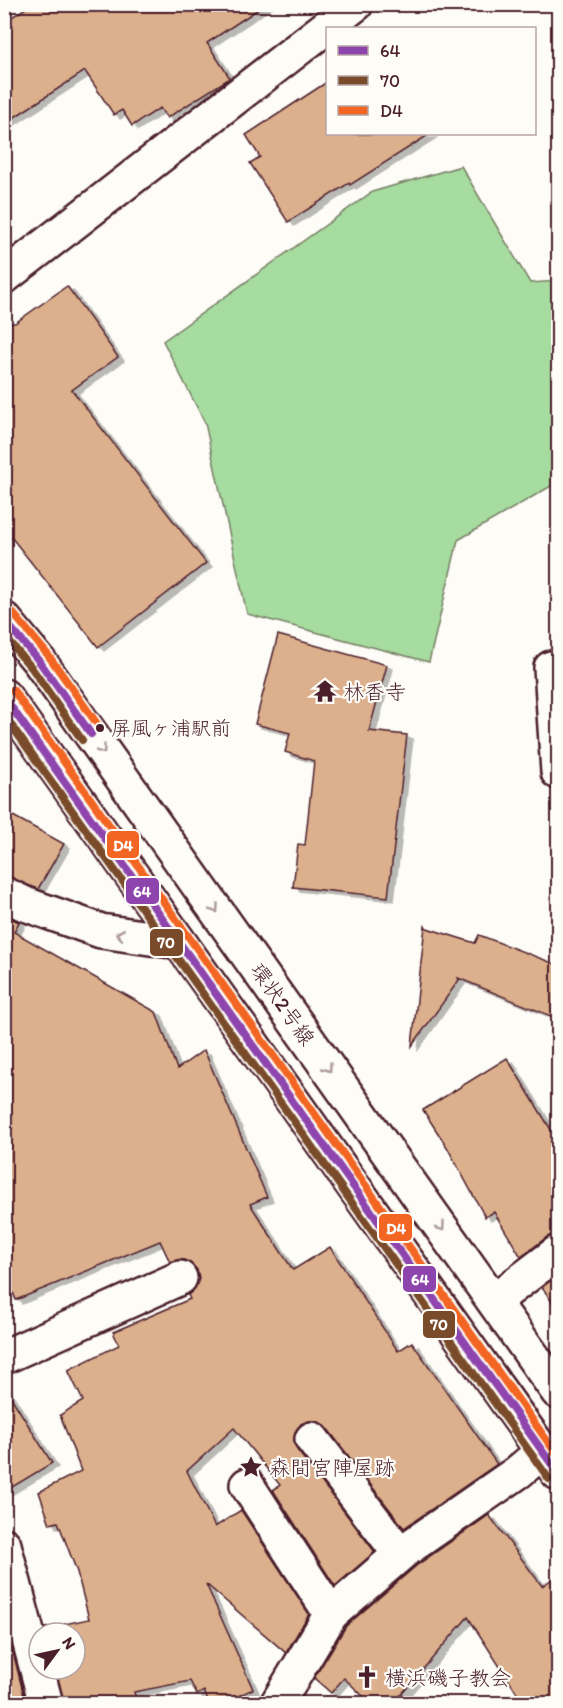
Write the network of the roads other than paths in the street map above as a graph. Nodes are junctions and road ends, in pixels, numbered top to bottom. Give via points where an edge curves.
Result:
1 (356, 4) edge
2 (326, 27) edge
3 (326, 27) edge
4 (4, 277) edge
5 (4, 619) edge
6 (558, 667) edge
7 (4, 696) edge
8 (558, 772) edge
9 (4, 894) edge
10 (178, 942) junction
11 (558, 1252) edge
12 (180, 1278) dead end
13 (494, 1301) junction
14 (4, 1357) edge
15 (558, 1392) edge
16 (312, 1439) dead end
17 (551, 1462) edge
18 (247, 1485) dead end
19 (4, 1545) edge
20 (400, 1554) junction
21 (331, 1614) junction
22 (45, 1704) edge
23 (277, 1704) edge

1 - 2 main road
3 - 4 main road
5 -> 13 main road, 環状2号線 via 39,661
6 - 8 main road via 551,668
7 - 10 main road
10 -> 9 main road via 101,931
10 - 17 main road
11 - 13 main road
12 - 14 main road
13 - 15 main road, 環状2号線
16 - 20 main road
17 - 20 main road via 518,1472
18 - 21 main road
19 - 22 main road
20 - 21 main road
21 - 23 main road

